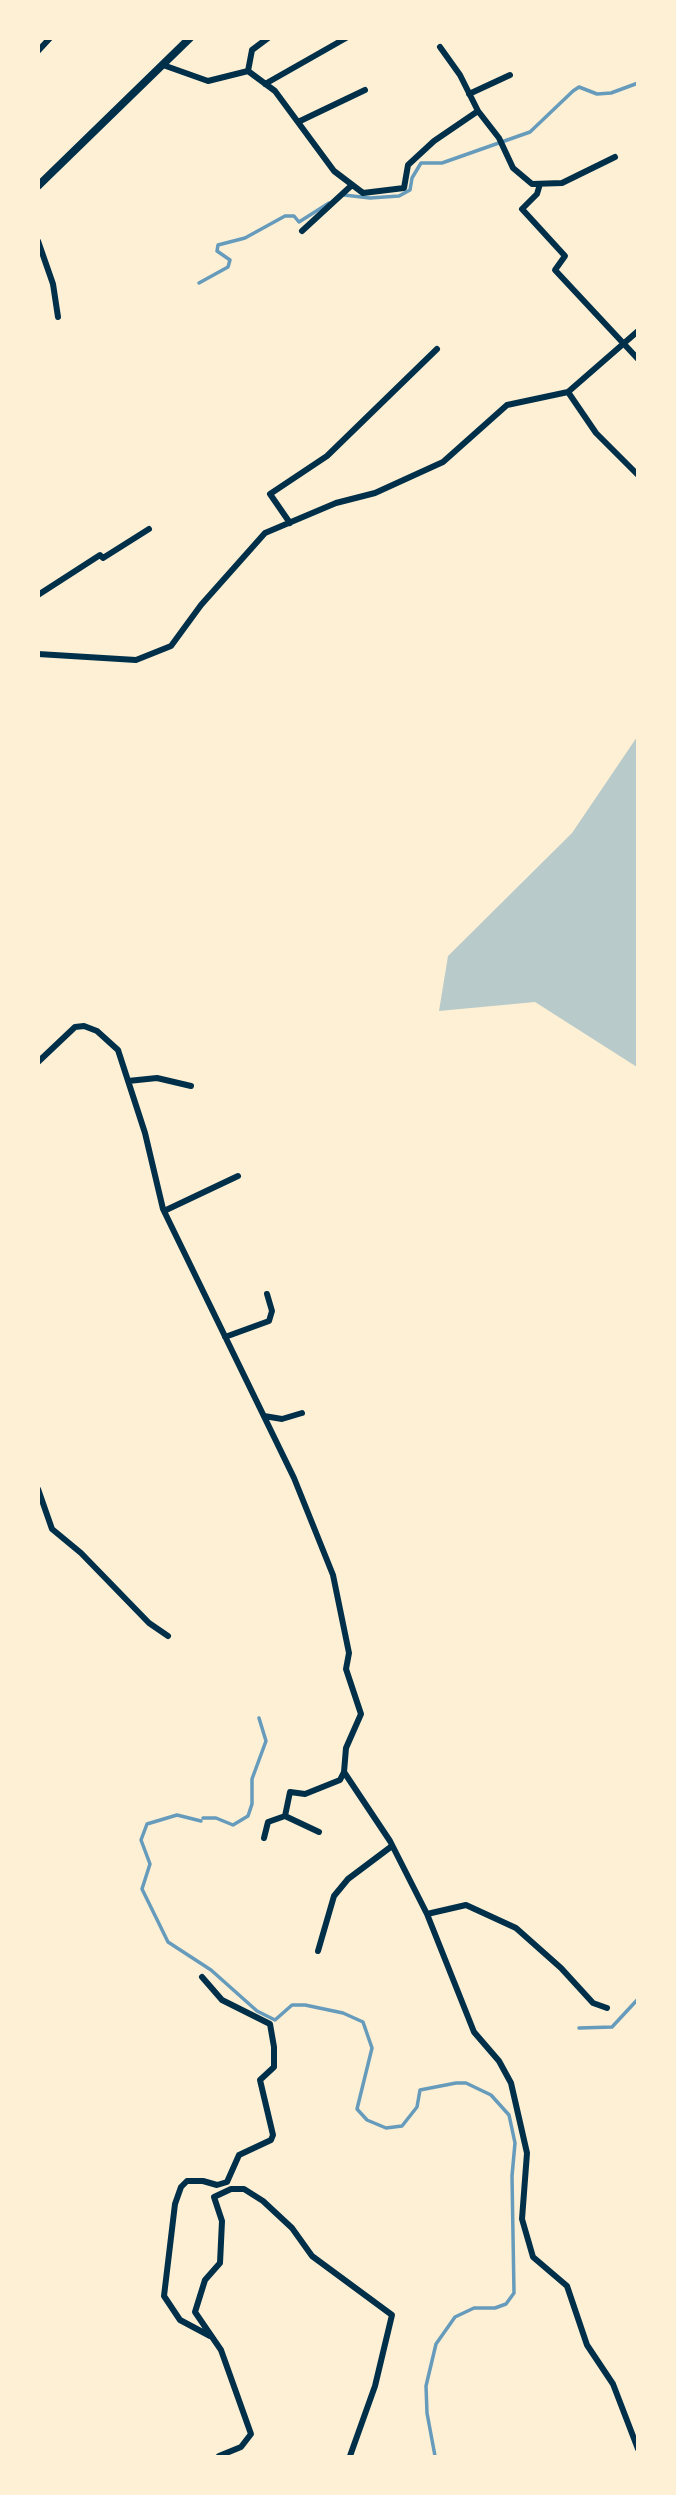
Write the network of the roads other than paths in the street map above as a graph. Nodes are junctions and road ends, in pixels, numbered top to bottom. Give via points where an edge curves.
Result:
1 (50, 38) edge
2 (190, 38) edge
3 (268, 38) edge
4 (346, 38) edge
5 (440, 47) dead end
6 (38, 51) edge
7 (163, 65) junction
8 (247, 71) junction
9 (510, 75) dead end
10 (265, 84) junction
11 (365, 90) dead end
12 (469, 94) junction
13 (478, 111) junction
14 (298, 122) junction
15 (615, 158) dead end
16 (540, 184) junction
17 (352, 185) junction
18 (38, 186) edge
19 (302, 231) dead end
20 (38, 241) edge
21 (58, 317) dead end
22 (638, 331) edge
23 (622, 344) junction
24 (437, 349) dead end
25 (638, 359) edge
26 (568, 392) junction
27 (638, 475) edge
28 (290, 523) junction
29 (149, 529) dead end
30 (38, 595) edge
31 (38, 654) edge
32 (38, 1062) edge
33 (128, 1081) junction
34 (191, 1086) dead end
35 (238, 1176) dead end
36 (164, 1211) junction
37 (267, 1294) dead end
38 (225, 1337) junction
39 (302, 1413) dead end
40 (264, 1416) junction
41 (38, 1489) edge
42 (168, 1636) dead end
43 (344, 1772) junction
44 (285, 1816) junction
45 (319, 1832) dead end
46 (264, 1838) dead end
47 (392, 1846) junction
48 (427, 1914) junction
49 (318, 1951) dead end
50 (201, 1978) dead end
51 (607, 2008) dead end
52 (211, 2336) junction
53 (638, 2449) edge
54 (219, 2456) edge
55 (350, 2456) edge

1 - 6 street
2 - 7 street
3 - 8 street via 252,50
4 - 10 street
5 - 12 street
7 - 8 street via 208,81
7 - 18 street
8 - 10 street
9 - 12 street
10 - 14 street
11 - 14 street
12 - 13 street
13 - 16 street via 513,167 532,184
13 - 17 street via 408,165 404,188 363,193
14 - 17 street via 334,171
15 - 16 street via 562,183
16 - 23 street via 522,209 565,256 555,270
17 - 19 street
20 - 21 street
22 - 23 street
23 - 25 street
23 - 26 street
24 - 28 street via 327,456 270,494
26 - 27 street via 596,433
26 - 28 street via 507,405 443,463
28 - 31 street via 265,533 201,604 171,646 136,660
29 - 30 street
32 - 33 street via 75,1027 84,1026 118,1050
33 - 34 street via 157,1078
33 - 36 street
35 - 36 street
36 - 38 street
37 - 38 street via 270,1321
38 - 40 street
39 - 40 street via 282,1419
40 - 43 street via 333,1575 349,1653 346,1669 361,1714 346,1748
41 - 42 street via 52,1529
43 - 44 street via 340,1780 305,1794 290,1792
43 - 47 street
44 - 45 street
44 - 46 street via 268,1822
47 - 48 street
47 - 49 street via 348,1879 334,1896
48 - 51 street via 466,1905 516,1928 593,2003
48 - 53 street via 474,2032 511,2083 527,2154 522,2219 533,2257 567,2286 587,2345 613,2384
50 - 52 street via 222,2000 270,2024 274,2048 274,2067 260,2080 271,2140 239,2155 227,2182 187,2181 175,2204 164,2296 180,2320
52 - 54 street via 221,2350 251,2434 240,2447
52 - 55 street via 195,2312 205,2280 220,2263 222,2221 214,2197 244,2189 292,2228 312,2256 392,2315 375,2386

